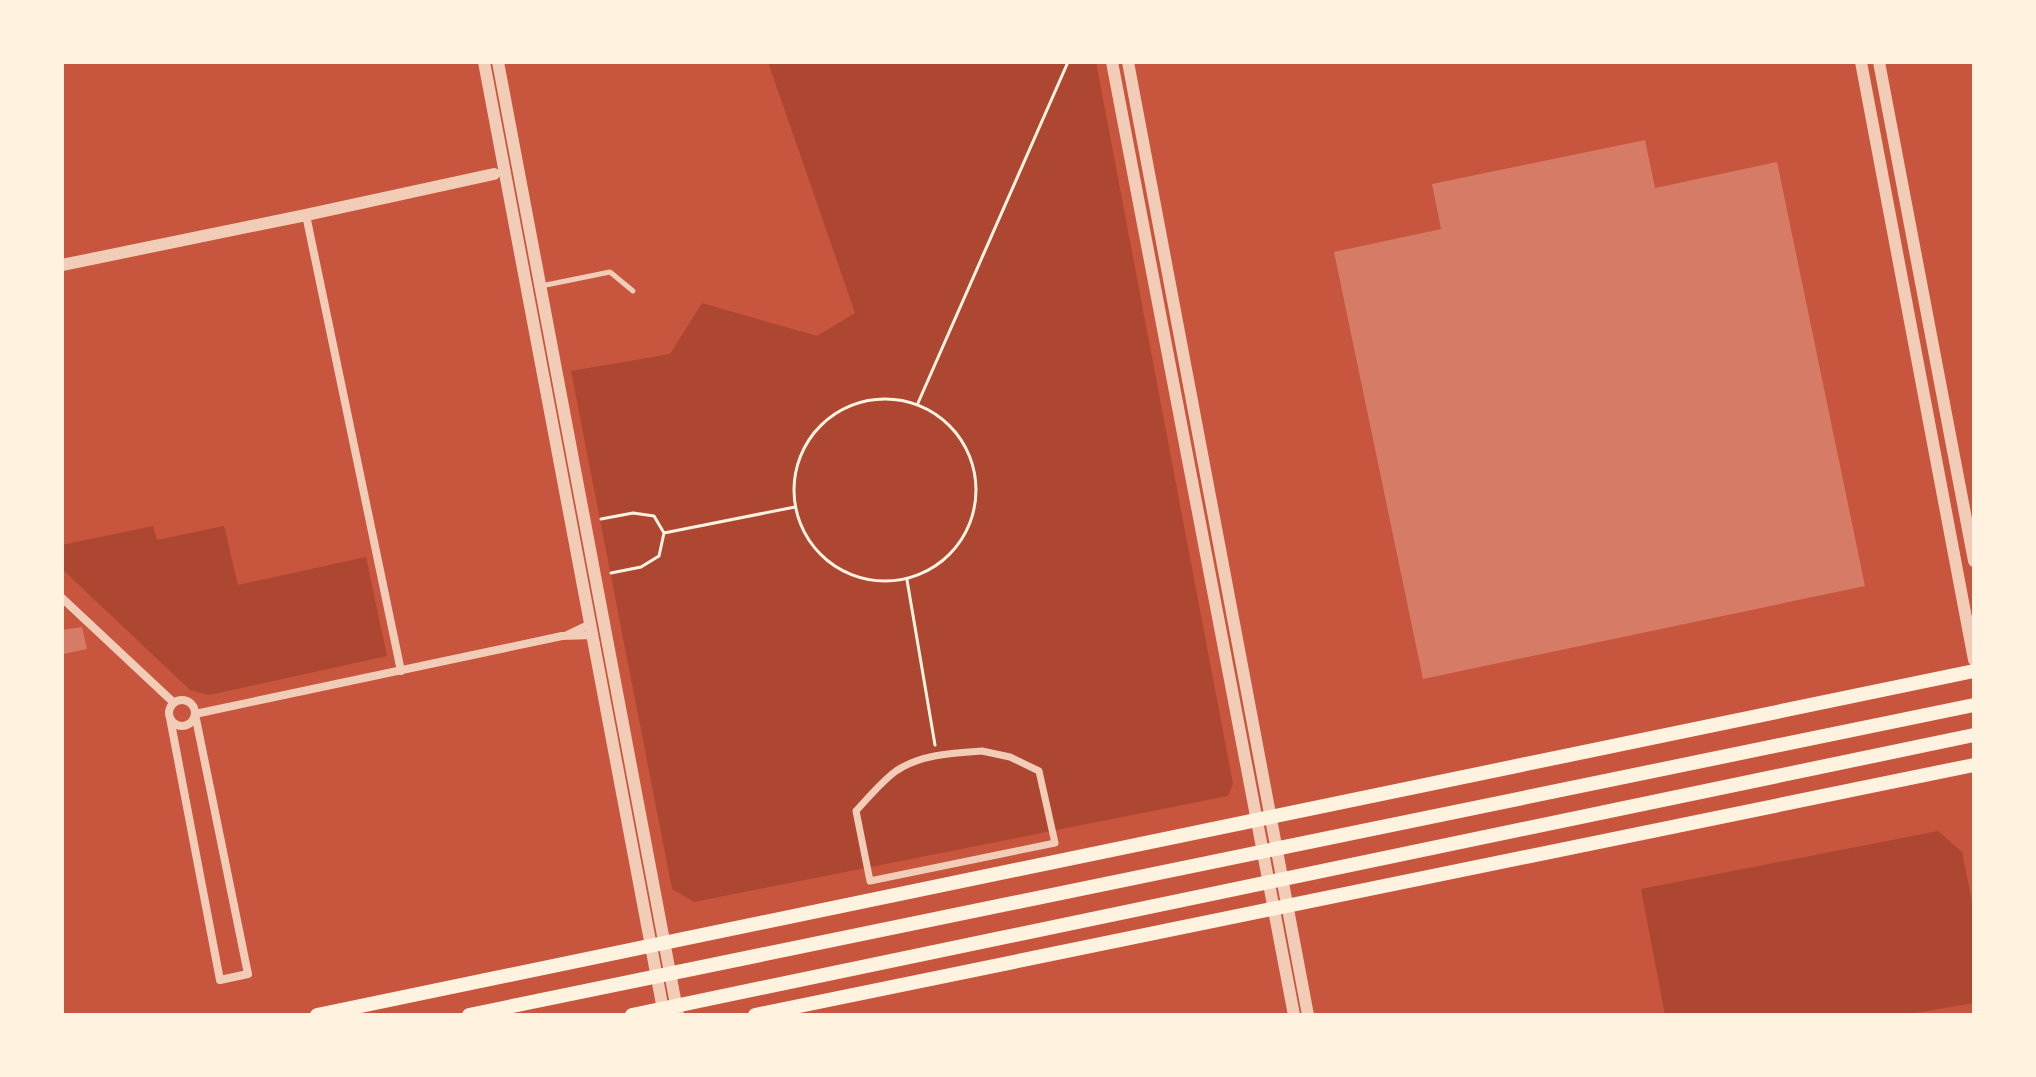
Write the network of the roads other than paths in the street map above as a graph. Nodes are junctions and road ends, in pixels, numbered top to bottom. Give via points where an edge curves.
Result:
1 (484, 62) edge
2 (498, 62) edge
3 (1112, 62) edge
4 (1128, 62) edge
5 (1861, 62) edge
6 (1879, 62) edge
7 (494, 174) dead end
8 (306, 215) junction
9 (62, 265) edge
10 (540, 286) junction
11 (633, 291) dead end
12 (1974, 561) edge
13 (62, 598) edge
14 (592, 630) junction
15 (1974, 660) edge
16 (401, 671) junction
17 (1974, 671) edge
18 (173, 702) junction
19 (1974, 705) edge
20 (195, 714) junction
21 (170, 718) junction
22 (1974, 735) edge
23 (937, 756) joint
24 (1974, 765) edge
25 (1264, 819) junction
26 (1269, 850) junction
27 (1275, 881) junction
28 (1280, 908) junction
29 (658, 944) junction
30 (664, 974) junction
31 (670, 1011) edge
32 (317, 1015) edge
33 (469, 1015) edge
34 (632, 1015) edge
35 (755, 1015) edge
36 (1294, 1015) edge
37 (1308, 1015) edge

1 - 14 street
2 - 10 street
3 - 25 street
4 - 25 street
5 - 15 street
6 - 12 street
7 - 8 street
8 - 9 street
8 - 16 street
10 - 11 lane via 610,272
10 - 29 street
13 - 18 street
14 - 16 street
14 - 29 street
16 - 20 street
17 - 25 main road
18 - 20 street via 186,700
18 - 21 street
19 - 26 main road
20 - 21 street via 184,726
20 - 21 street via 248,974 220,980
22 - 27 main road
23 - 23 street via 982,751 1039,771 1055,843 870,881 856,811 898,770
24 - 28 main road
25 - 26 street
25 - 29 main road
26 - 27 street
26 - 30 main road
27 - 28 street
27 - 31 main road
28 - 35 main road
28 - 36 street
28 - 37 street
29 - 30 street
29 - 32 main road
30 - 31 street
30 - 33 main road
31 - 34 main road

